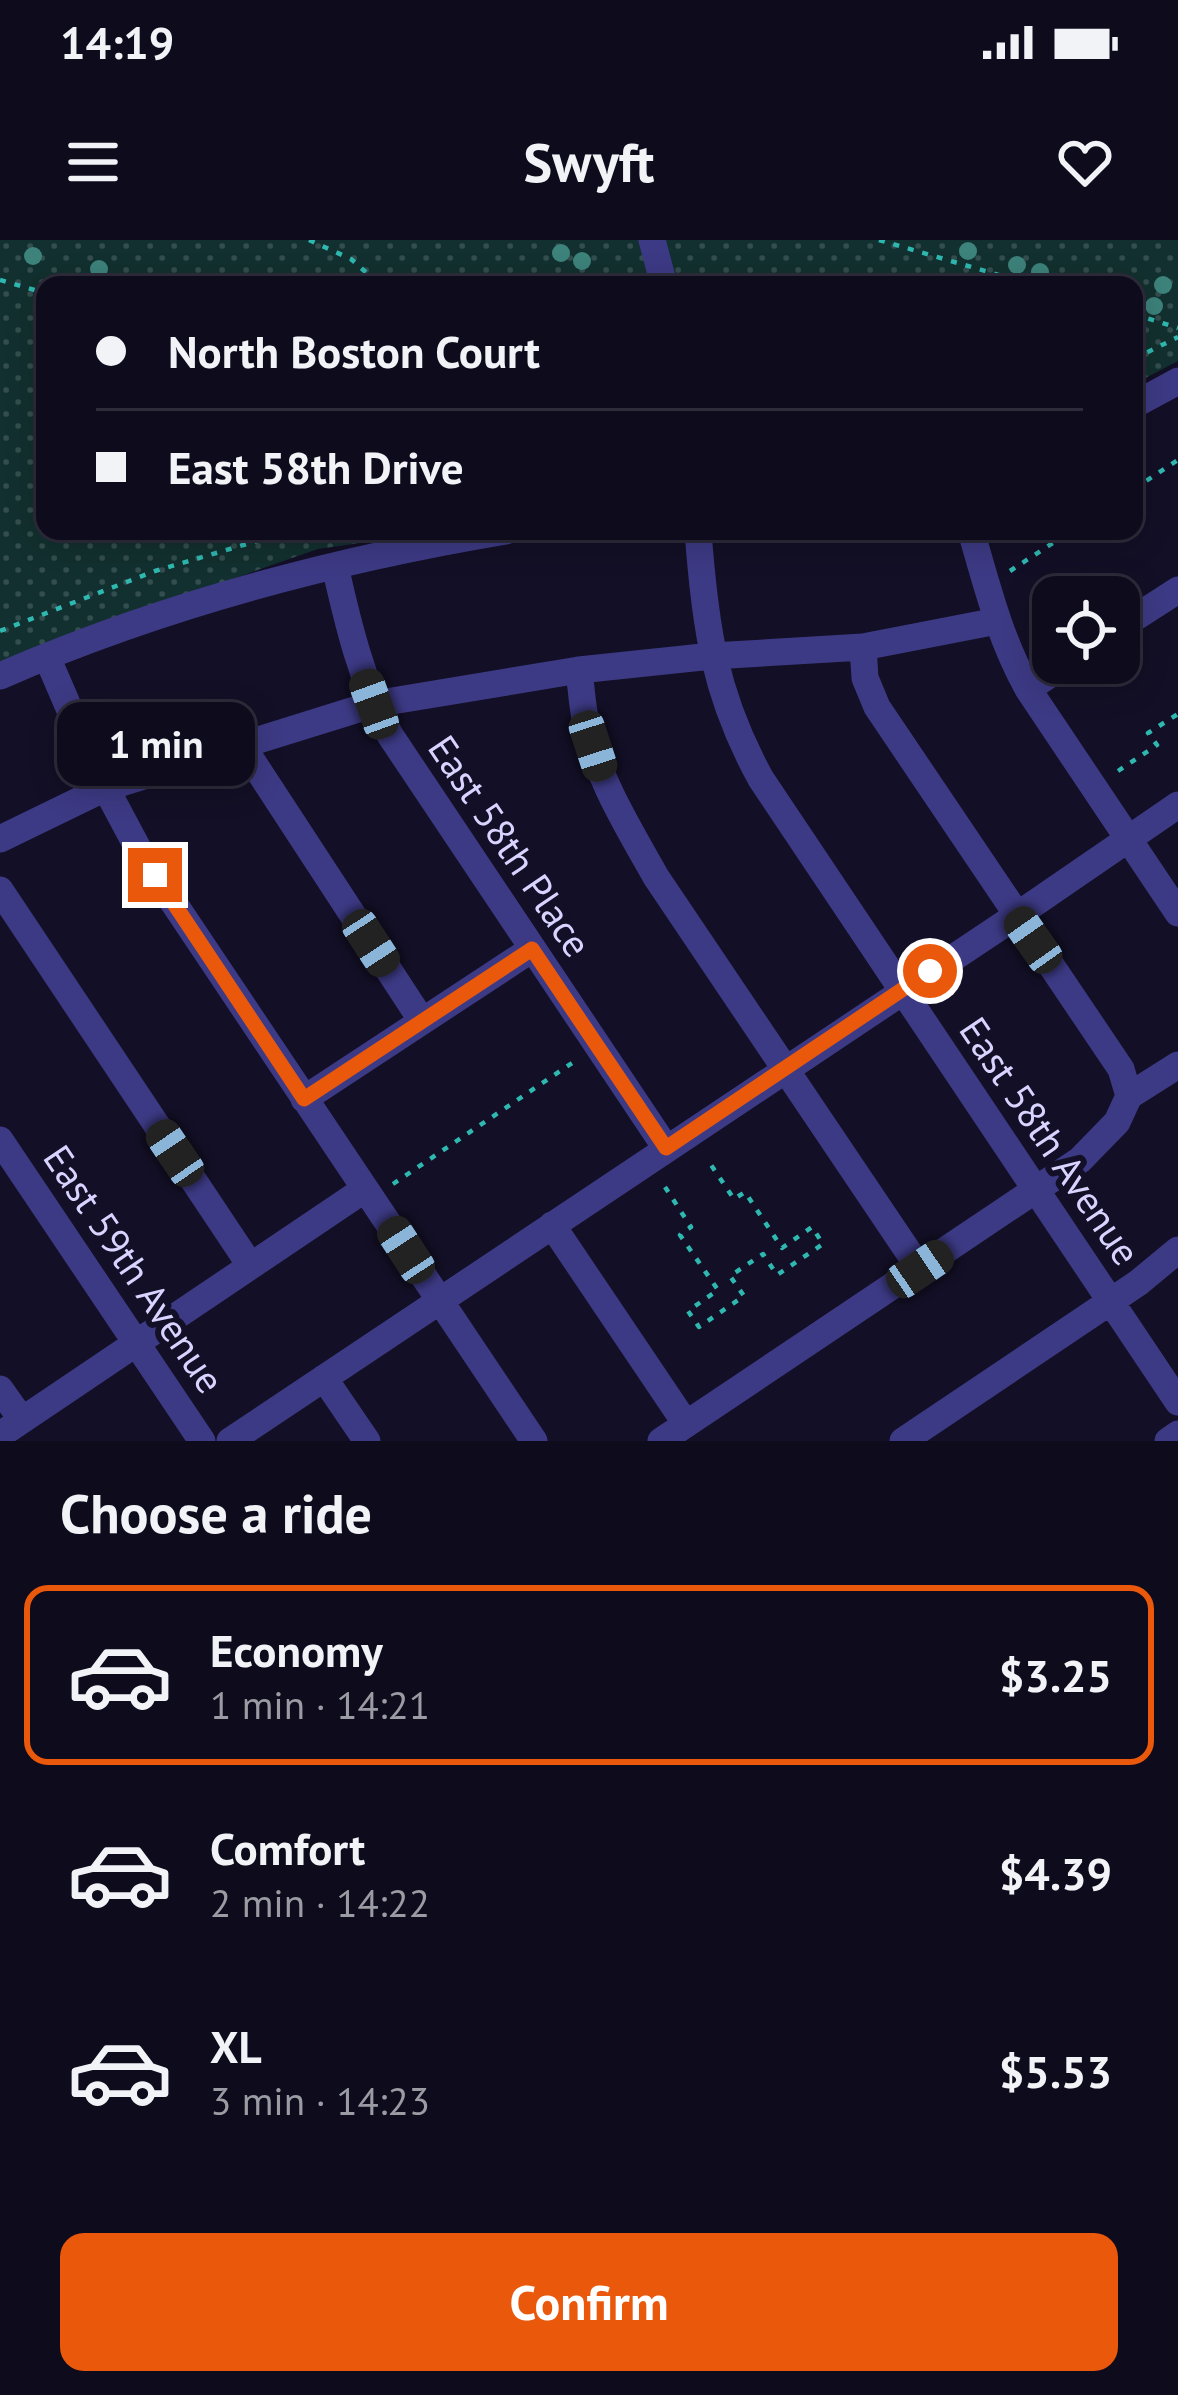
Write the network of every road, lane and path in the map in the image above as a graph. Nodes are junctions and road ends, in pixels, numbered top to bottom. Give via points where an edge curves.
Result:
1 (309, 240) edge
2 (652, 240) edge
3 (878, 240) edge
4 (370, 276) edge
5 (662, 276) edge
6 (1003, 276) edge
7 (0, 280) edge
8 (36, 290) edge
9 (1143, 317) edge
10 (1178, 328) edge
11 (1178, 337) edge
12 (1143, 354) edge
13 (1177, 383) edge
14 (1143, 400) edge
15 (1178, 460) edge
16 (1143, 483) edge
17 (260, 540) edge
18 (462, 540) edge
19 (699, 540) edge
20 (974, 540) edge
21 (1058, 540) edge
22 (335, 566) junction
23 (1010, 572) dead end
24 (1178, 590) edge
25 (1140, 614) edge
26 (997, 621) junction
27 (0, 631) edge
28 (863, 647) junction
29 (712, 656) junction
30 (47, 657) junction
31 (579, 670) junction
32 (0, 676) edge
33 (1034, 684) edge
34 (1028, 688) junction
35 (374, 704) junction
36 (1178, 714) edge
37 (243, 747) junction
38 (1118, 771) dead end
39 (105, 788) junction
40 (1178, 805) edge
41 (1129, 838) junction
42 (0, 839) edge
43 (0, 890) edge
44 (1178, 913) edge
45 (1016, 916) junction
46 (532, 949) junction
47 (902, 990) junction
48 (422, 1021) junction
49 (572, 1063) dead end
50 (1178, 1065) edge
51 (785, 1069) junction
52 (1129, 1096) junction
53 (304, 1099) junction
54 (0, 1140) edge
55 (666, 1148) junction
56 (707, 1159) dead end
57 (379, 1187) junction
58 (664, 1187) dead end
59 (1036, 1191) junction
60 (552, 1225) junction
61 (1178, 1250) edge
62 (250, 1265) junction
63 (920, 1269) junction
64 (440, 1300) junction
65 (1111, 1302) junction
66 (136, 1343) junction
67 (324, 1378) junction
68 (0, 1389) edge
69 (1178, 1402) edge
70 (686, 1424) junction
71 (11, 1428) edge
72 (1178, 1434) edge
73 (202, 1441) edge
74 (230, 1441) edge
75 (367, 1441) edge
76 (534, 1441) edge
77 (661, 1441) edge
78 (903, 1441) edge
79 (1168, 1441) edge

1 - 4 path
2 - 5 street
3 - 6 path
7 - 8 path
9 - 10 path
11 - 12 path
13 - 14 street
15 - 16 path
17 - 27 path
18 - 22 street
19 - 29 street, East 58th Avenue
20 - 26 street
21 - 23 path
22 - 30 street via 197,603
22 - 35 street, East 58th Place
24 - 25 street
26 - 28 street
26 - 34 street
28 - 29 street
28 - 45 street via 877,707
29 - 31 street
29 - 47 street, East 58th Avenue via 760,779
30 - 32 street
30 - 39 street
31 - 35 street
31 - 51 street via 585,721 620,813
33 - 34 street
34 - 41 street
35 - 37 street
35 - 46 street, East 58th Place
36 - 38 path via 1148,734 1156,746
37 - 39 street
37 - 48 street
39 - 42 street
39 - 53 street
40 - 41 street
41 - 44 street
41 - 45 street
43 - 62 street
45 - 47 street
45 - 52 street via 1126,1078
46 - 48 street
46 - 55 street, East 58th Place
47 - 51 street
47 - 59 street, East 58th Avenue
48 - 53 street
49 - 57 path
50 - 52 street
51 - 55 street
51 - 63 street
52 - 59 street via 1117,1122 1080,1160
53 - 57 street
54 - 66 street, East 59th Avenue
55 - 60 street
56 - 58 path via 734,1199 745,1192 782,1248 812,1227 823,1244 777,1274 763,1253 730,1276 744,1296 699,1327 688,1311 718,1290 680,1235 692,1227
57 - 62 street
57 - 64 street
59 - 63 street
59 - 65 street, East 58th Avenue
60 - 64 street
60 - 70 street
61 - 65 street
62 - 66 street
63 - 70 street
64 - 67 street
64 - 76 street
65 - 69 street, East 58th Avenue
65 - 78 street
66 - 71 street
66 - 73 street, East 59th Avenue
67 - 74 street
67 - 75 street
68 - 71 street
70 - 77 street
72 - 79 street

